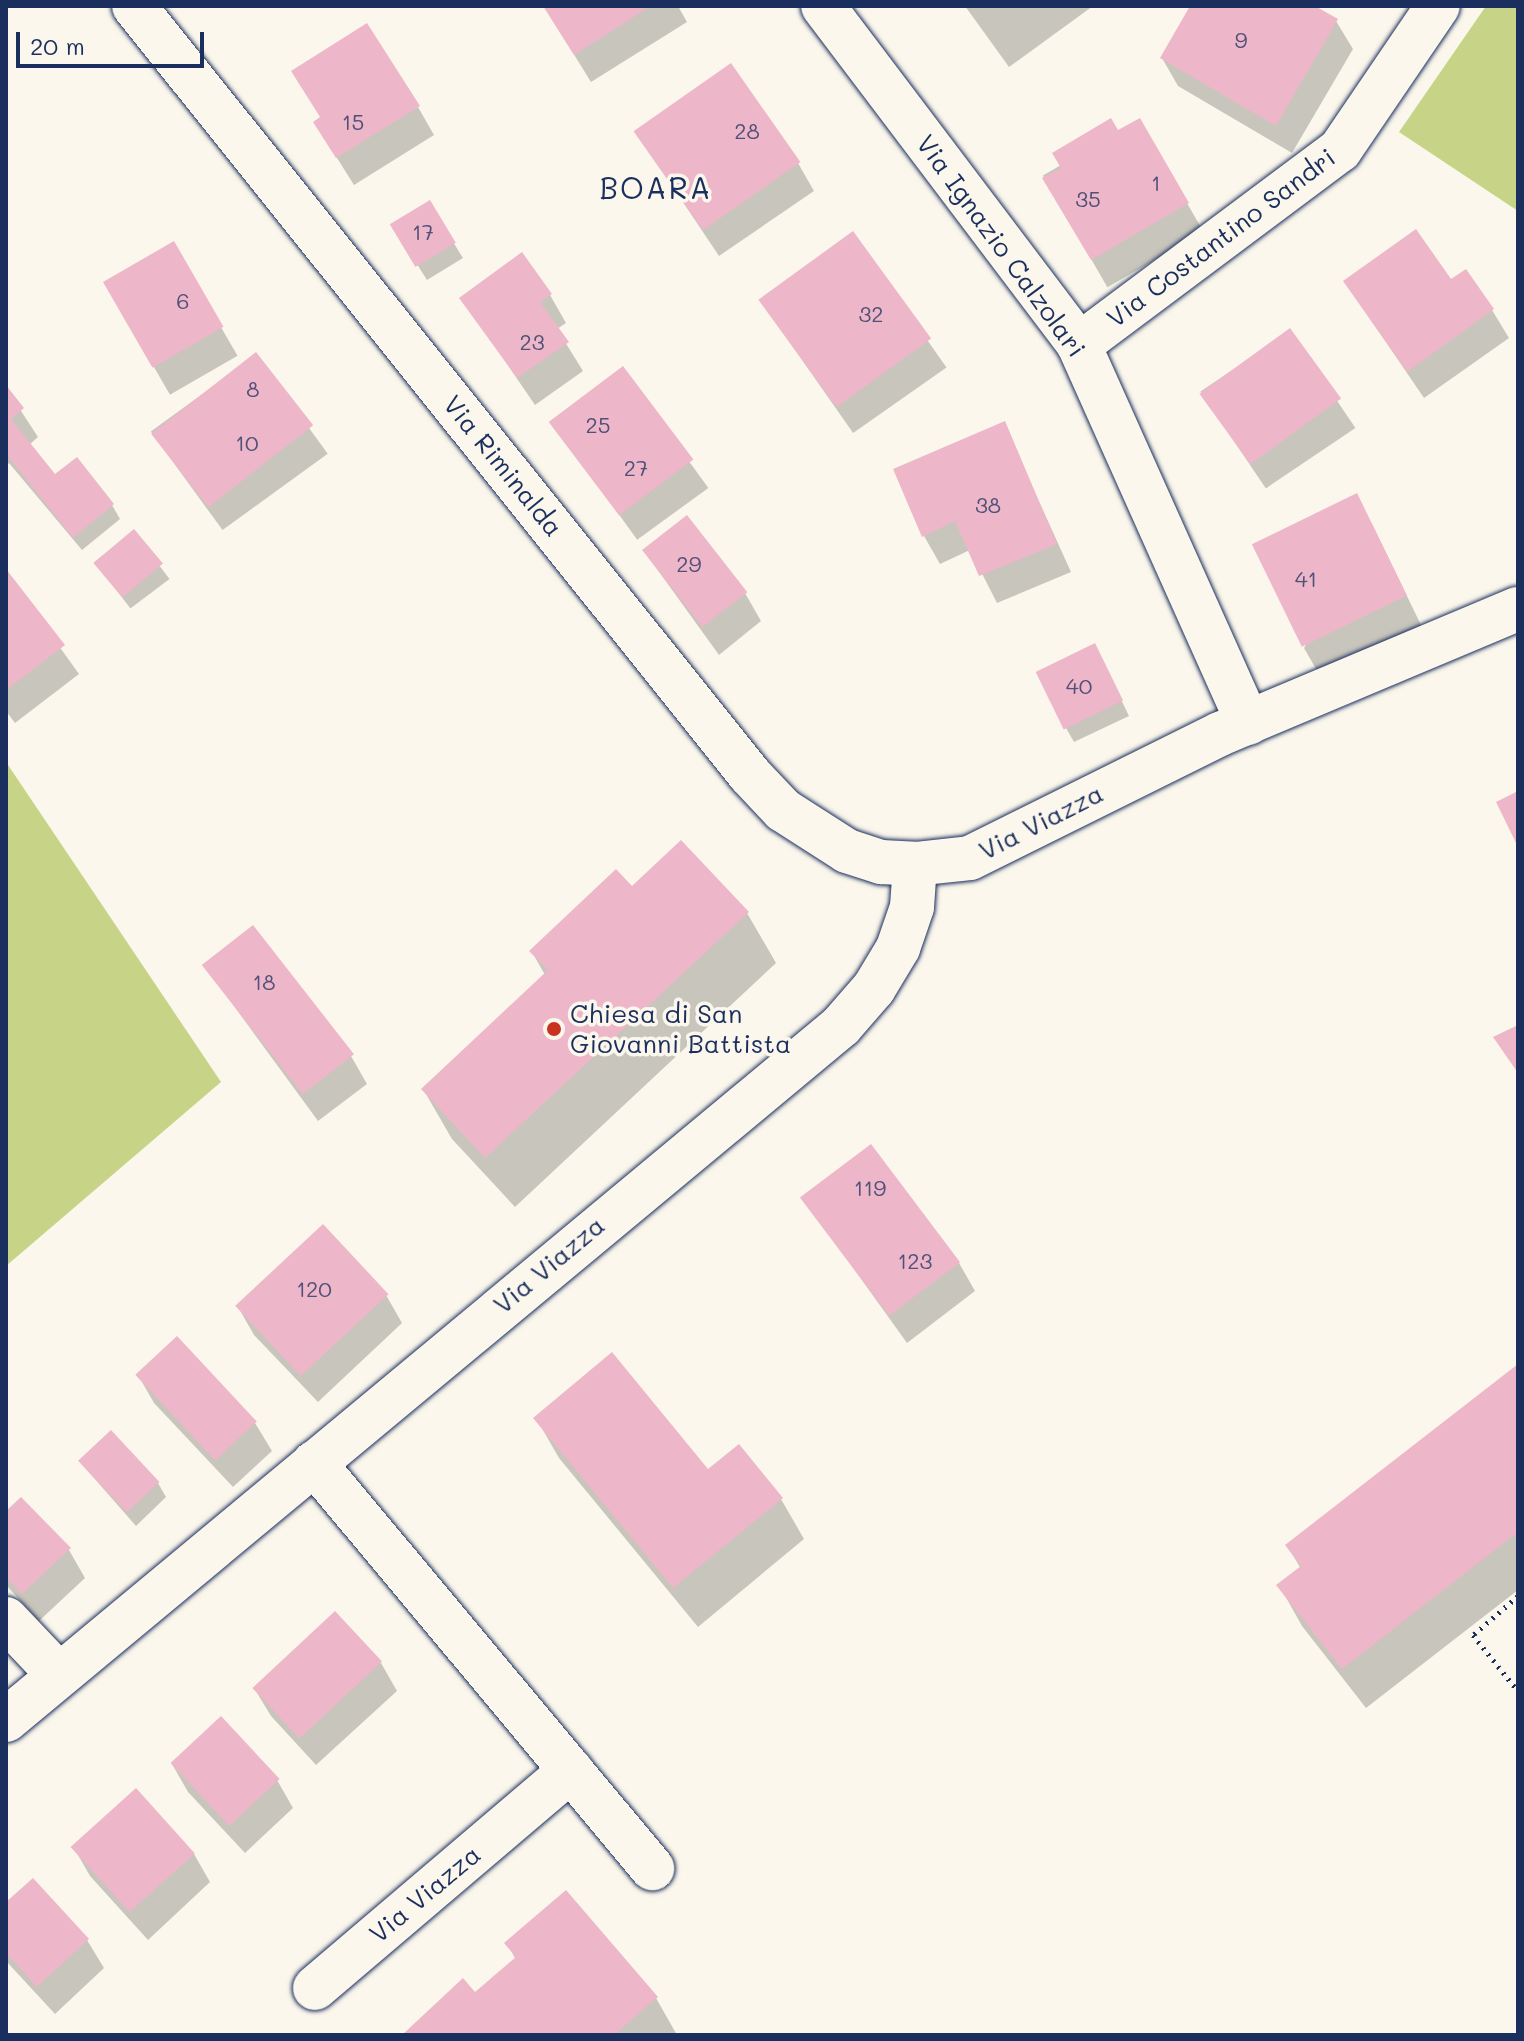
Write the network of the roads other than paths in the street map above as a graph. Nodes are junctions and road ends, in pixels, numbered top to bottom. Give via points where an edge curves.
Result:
1 (134, 6) edge
2 (823, 6) edge
3 (1438, 6) edge
4 (1079, 345) junction
5 (1518, 609) edge
6 (1248, 723) junction
7 (915, 864) junction
8 (314, 1463) junction
9 (6, 1619) edge
10 (59, 1675) junction
11 (6, 1720) edge
12 (571, 1770) junction
13 (652, 1868) dead end
14 (315, 1988) dead end

1 - 7 street, Via Riminalda via 750,775 783,810 847,851 881,862
2 - 4 street, Via Ignazio Calzolari
3 - 4 street, Via Costantino Sandri via 1340,150
4 - 6 street, Via Ignazio Calzolari
5 - 6 street, Via Viazza
6 - 7 street, Via Viazza via 1152,765 1015,840 970,858
7 - 8 street, Via Viazza via 912,907 898,948 841,1026
8 - 10 street, Via Viazza
8 - 12 street
9 - 10 street
10 - 11 street, Via Viazza
12 - 13 street
12 - 14 street, Via Viazza

